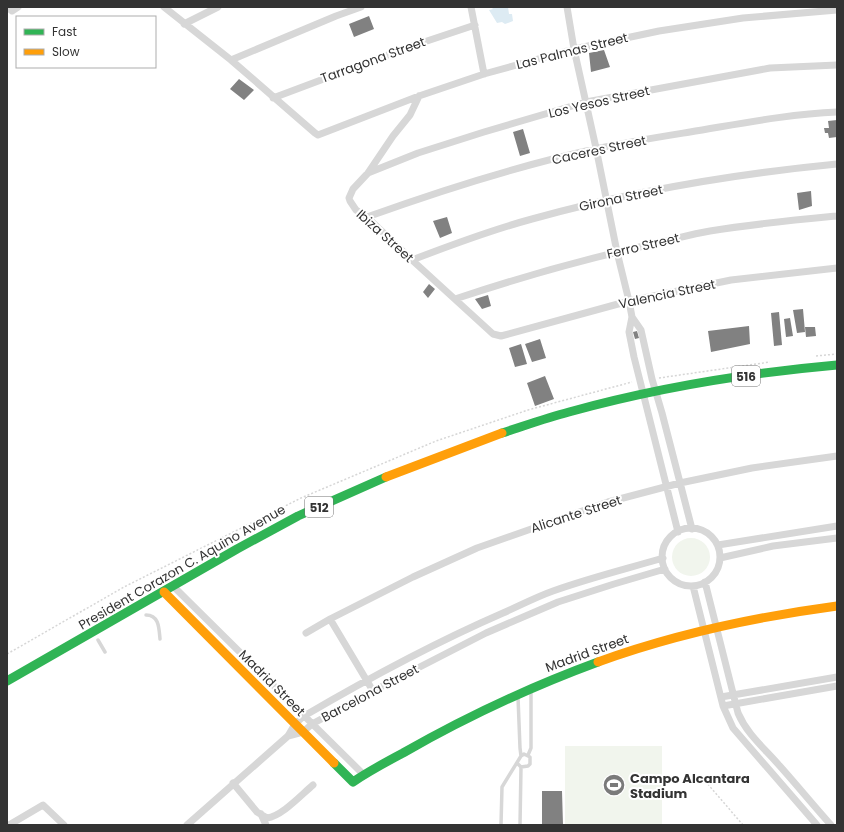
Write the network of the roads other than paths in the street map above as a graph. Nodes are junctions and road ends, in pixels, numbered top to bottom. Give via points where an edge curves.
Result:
1 (7, 7) edge
2 (164, 7) edge
3 (218, 7) edge
4 (361, 7) edge
5 (471, 7) edge
6 (566, 7) edge
7 (17, 8) edge
8 (837, 10) edge
9 (184, 24) junction
10 (475, 25) junction
11 (574, 49) junction
12 (231, 60) junction
13 (837, 65) edge
14 (484, 74) junction
15 (419, 96) junction
16 (273, 98) junction
17 (586, 102) junction
18 (837, 112) edge
19 (596, 148) junction
20 (837, 164) edge
21 (368, 173) junction
22 (606, 200) junction
23 (837, 216) edge
24 (367, 217) junction
25 (617, 252) junction
26 (412, 260) junction
27 (837, 268) edge
28 (455, 299) junction
29 (629, 301) junction
30 (632, 317) junction
31 (501, 336) joint
32 (837, 365) edge
33 (656, 392) junction
34 (644, 394) junction
35 (837, 456) edge
36 (680, 483) junction
37 (667, 486) junction
38 (837, 526) edge
39 (692, 529) junction
40 (678, 532) junction
41 (837, 538) edge
42 (718, 545) junction
43 (663, 558) junction
44 (720, 558) junction
45 (665, 569) junction
46 (705, 582) junction
47 (173, 586) junction
48 (693, 586) junction
49 (164, 592) junction
50 (837, 606) edge
51 (146, 614) dead end
52 (330, 619) junction
53 (716, 626) junction
54 (704, 629) junction
55 (306, 633) dead end
56 (160, 639) dead end
57 (98, 640) dead end
58 (105, 652) dead end
59 (836, 677) edge
60 (367, 680) junction
61 (7, 681) edge
62 (531, 687) junction
63 (837, 687) edge
64 (373, 691) junction
65 (518, 693) junction
66 (733, 695) junction
67 (721, 697) junction
68 (736, 704) junction
69 (724, 706) junction
70 (304, 716) junction
71 (295, 724) junction
72 (312, 724) junction
73 (302, 732) junction
74 (288, 736) junction
75 (528, 755) junction
76 (521, 756) junction
77 (517, 763) junction
78 (521, 767) junction
79 (364, 775) junction
80 (233, 783) junction
81 (313, 785) dead end
82 (260, 814) junction
83 (837, 821) edge
84 (10, 825) edge
85 (64, 825) edge
86 (187, 825) edge
87 (266, 825) edge
88 (501, 825) edge
89 (520, 825) edge
90 (817, 825) edge
91 (832, 825) edge

1 - 7 street via 12,11
2 - 9 street
3 - 9 street
4 - 12 street
5 - 10 street
6 - 11 street
8 - 11 street, Las Palmas Street via 743,18 659,31
9 - 12 street
10 - 14 street
10 - 16 street, Tarragona Street via 402,49
11 - 14 street, Las Palmas Street
11 - 17 street
12 - 16 street
13 - 17 street, Los Yesos Street via 770,68
14 - 15 street, Las Palmas Street
15 - 16 street, Las Palmas Street via 318,135
15 - 21 street, Ibiza Street via 410,115
17 - 19 street
17 - 21 street, Los Yesos Street via 418,153
18 - 19 street, Caceres Street via 764,119
19 - 22 street
19 - 24 street, Caceres Street via 439,191
20 - 22 street, Girona Street via 693,183
21 - 24 street, Ibiza Street via 353,189 349,198 356,210
22 - 25 street
22 - 26 street, Girona Street via 464,240
23 - 25 street, Ferro Street via 710,231
24 - 26 street, Ibiza Street
25 - 28 street, Ferro Street via 496,285
25 - 29 street
26 - 28 street, Ibiza Street
27 - 29 street, Valencia Street via 731,280
28 - 31 street, Ibiza Street via 493,334
29 - 30 street
29 - 31 street, Valencia Street
30 - 33 street via 641,330
30 - 34 street via 629,332
32 - 33 main road, President Corazon C. Aquino Avenue / 516 via 720,380
33 - 34 main road, President Corazon C. Aquino Avenue / 512
33 - 36 street
34 - 37 street
34 - 47 main road, President Corazon C. Aquino Avenue / 512 via 569,412 494,435 394,473 298,516
35 - 36 street, Alicante Street via 752,468
36 - 37 street, Alicante Street
36 - 39 street
37 - 40 street
37 - 52 street, Alicante Street via 608,502 477,548 413,576
38 - 42 street
39 - 40 street
39 - 42 street via 707,533
40 - 43 street via 668,540
41 - 44 street via 773,546
42 - 44 street
43 - 45 street
43 - 60 street, Barcelona Street via 552,591 479,623
44 - 46 street via 716,572
45 - 48 street via 674,580
45 - 64 street, Barcelona Street via 558,602 486,633
46 - 48 street
46 - 53 street
47 - 49 main road, President Corazon C. Aquino Avenue / 512
47 - 70 street, Madrid Street
48 - 54 street
49 - 61 main road, President Corazon C. Aquino Avenue / 512
49 - 71 main road, Madrid Street
50 - 53 main road, Madrid Street via 794,611
51 - 56 lane via 155,617
52 - 55 street, Alicante Street
52 - 60 street
53 - 54 main road, Madrid Street
53 - 66 street
54 - 62 main road, Madrid Street via 650,644
54 - 67 street
57 - 58 lane
59 - 63 street
59 - 66 street
60 - 64 street
60 - 70 street, Barcelona Street
62 - 65 main road, Madrid Street
62 - 75 lane via 531,748
63 - 68 street
64 - 72 street, Barcelona Street
65 - 76 lane
65 - 79 main road, Madrid Street via 475,713
66 - 67 street
66 - 68 street
67 - 69 street
68 - 69 street
68 - 91 street via 743,725 749,733
69 - 90 street via 733,728 742,740
70 - 71 street, Barcelona Street
70 - 72 street, Madrid Street
71 - 73 main road, Madrid Street
71 - 74 street, Barcelona Street
72 - 73 street, Barcelona Street
72 - 79 street, Madrid Street
73 - 74 street, Barcelona Street
73 - 79 main road, Madrid Street via 353,782
74 - 80 street
75 - 76 lane
75 - 78 lane via 530,764
76 - 77 lane
77 - 78 lane
77 - 88 lane via 502,787
78 - 89 lane
80 - 82 street
80 - 86 street
81 - 82 street via 273,818
82 - 87 street
83 - 91 street
84 - 85 street via 43,805

